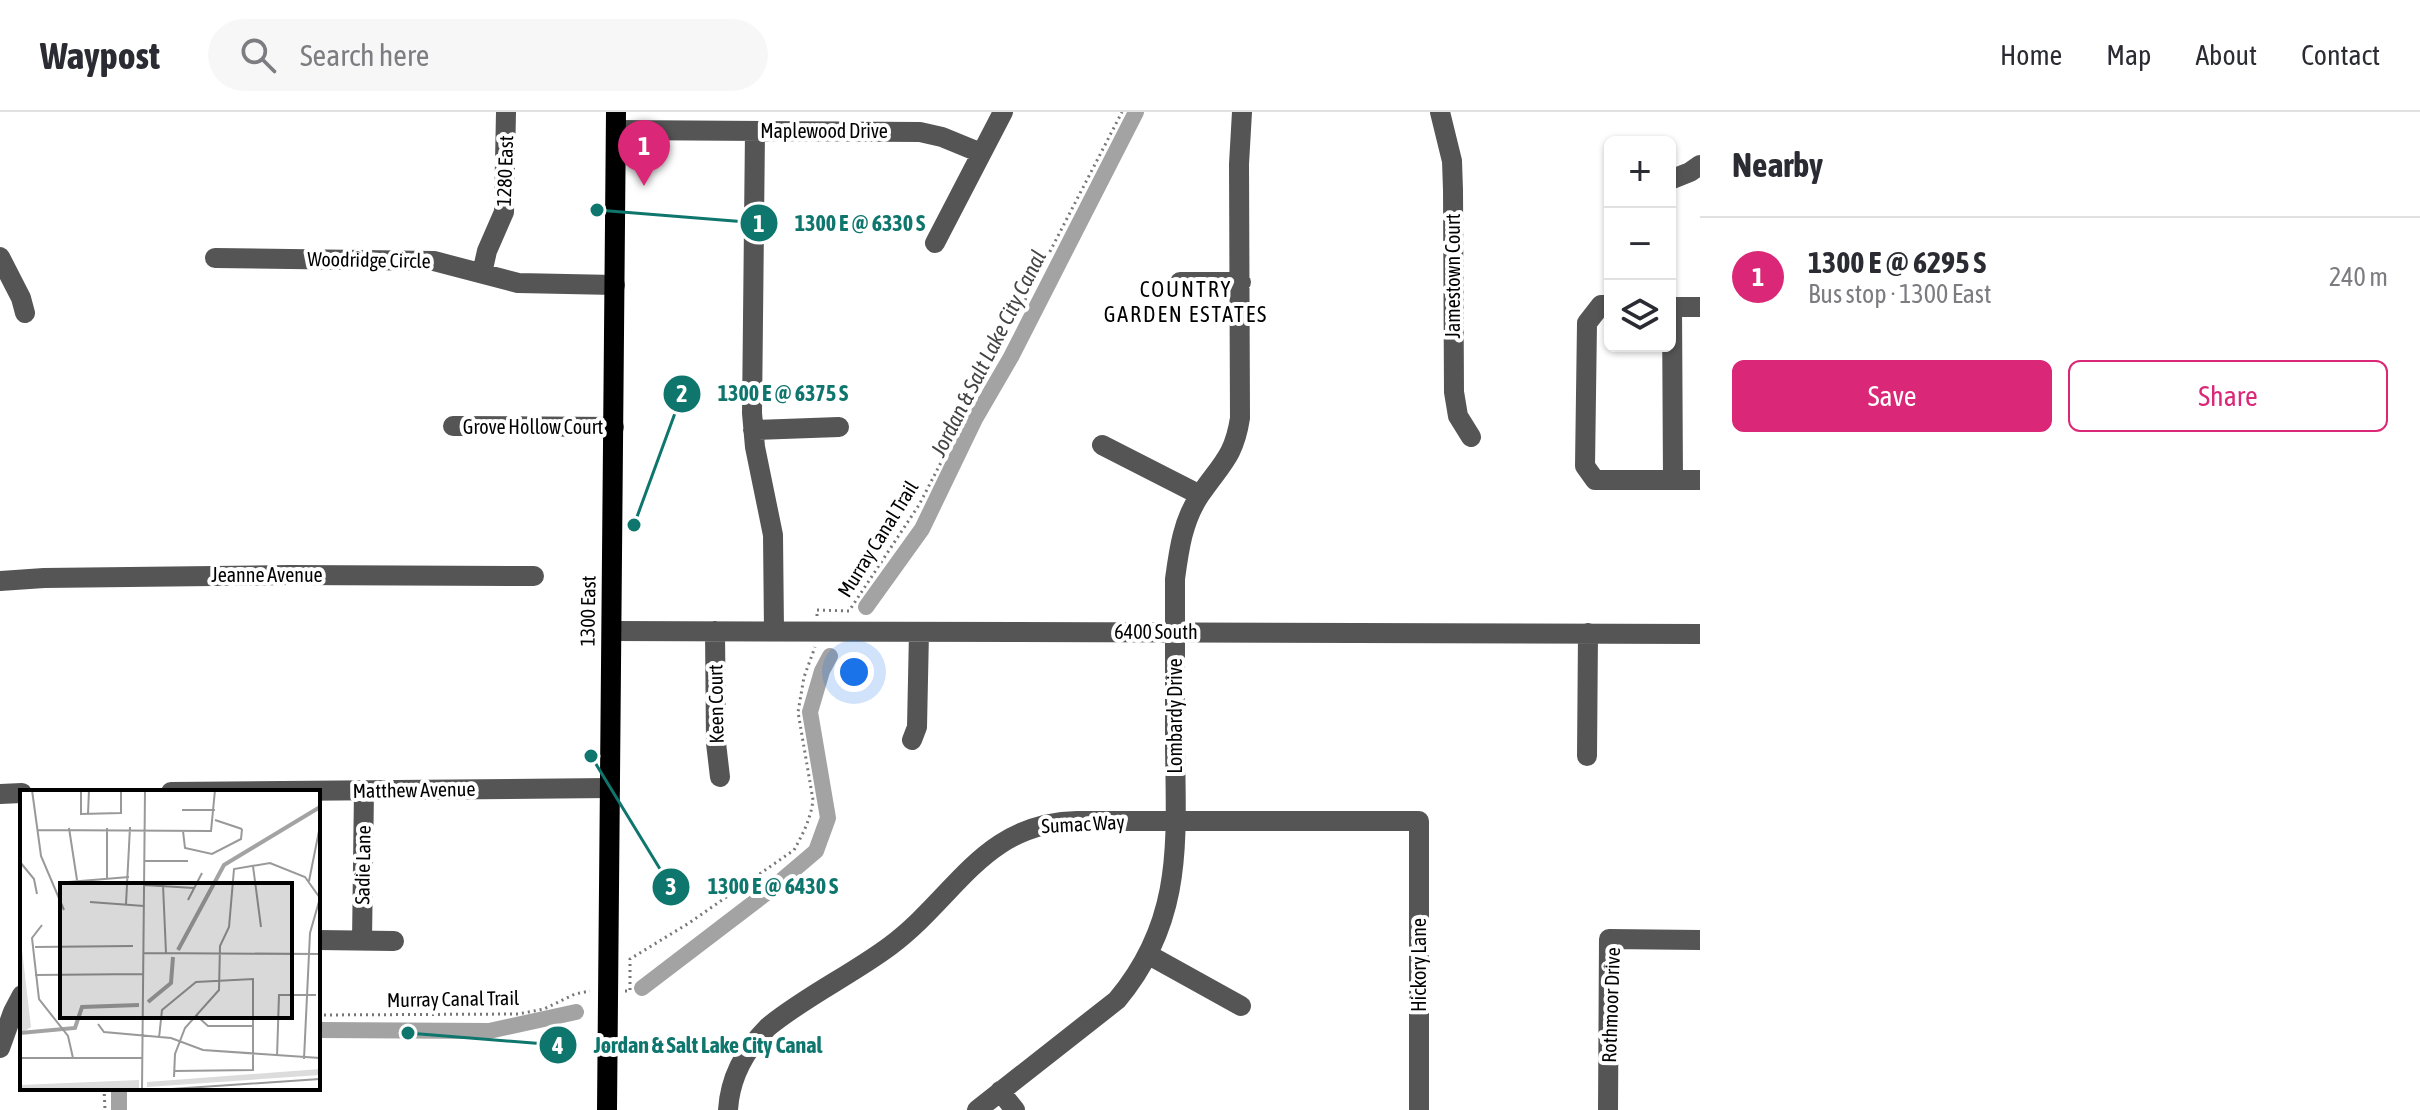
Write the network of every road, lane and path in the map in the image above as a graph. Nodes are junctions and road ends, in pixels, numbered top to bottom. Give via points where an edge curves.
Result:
1 (506, 112) edge
2 (1003, 112) edge
3 (1122, 112) edge
4 (1242, 112) edge
5 (1440, 112) edge
6 (616, 121) edge
7 (755, 131) junction
8 (981, 153) junction
9 (1700, 165) edge
10 (1676, 178) edge
11 (935, 243) dead end
12 (0, 257) edge
13 (215, 258) dead end
14 (482, 273) junction
15 (1180, 282) dead end
16 (1241, 282) junction
17 (615, 285) junction
18 (1604, 305) edge
19 (1676, 307) edge
20 (1700, 307) edge
21 (25, 313) dead end
22 (1672, 352) edge
23 (453, 426) dead end
24 (614, 427) junction
25 (839, 427) dead end
26 (753, 430) junction
27 (1471, 437) dead end
28 (1102, 445) dead end
29 (1673, 480) junction
30 (1700, 480) edge
31 (1200, 495) junction
32 (534, 576) dead end
33 (0, 581) edge
34 (817, 612) dead end
35 (612, 631) junction
36 (715, 631) junction
37 (774, 631) junction
38 (919, 632) junction
39 (1175, 632) junction
40 (1588, 633) junction
41 (1700, 634) edge
42 (815, 646) dead end
43 (912, 740) dead end
44 (1587, 756) dead end
45 (720, 777) dead end
46 (610, 788) junction
47 (320, 790) edge
48 (364, 790) junction
49 (20, 793) edge
50 (0, 794) edge
51 (1177, 821) junction
52 (1419, 821) joint
53 (320, 940) edge
54 (1700, 940) edge
55 (362, 941) junction
56 (394, 941) dead end
57 (1149, 955) junction
58 (585, 991) dead end
59 (630, 991) dead end
60 (20, 999) edge
61 (1241, 1006) dead end
62 (320, 1015) edge
63 (0, 1048) edge
64 (104, 1090) edge
65 (1000, 1091) junction
66 (105, 1110) edge
67 (607, 1110) edge
68 (728, 1110) edge
69 (977, 1110) edge
70 (1015, 1110) edge
71 (1419, 1110) edge
72 (1608, 1110) edge

1 - 14 street, 1280 East via 504,212
2 - 8 street
3 - 34 path, Murray Canal Trail via 919,505 849,611
4 - 16 street, Lombardy Drive
5 - 27 street, Jamestown Court via 1452,161 1454,392 1458,416
6 - 7 street, Maplewood Drive
6 - 17 main road, 1300 East
7 - 8 street, Maplewood Drive via 920,132
7 - 26 street
8 - 11 street
9 - 10 street
12 - 21 street
13 - 14 street, Woodridge Circle via 434,261
14 - 17 street, Woodridge Circle via 530,284
15 - 16 street
16 - 31 street, Lombardy Drive via 1237,435 1231,453
17 - 24 main road, 1300 East
18 - 29 street via 1587,323 1585,466 1595,480
19 - 20 street
22 - 29 street
23 - 24 street, Grove Hollow Court
24 - 35 main road, 1300 East
25 - 26 street
26 - 37 street via 773,535
28 - 31 street
29 - 30 street
31 - 39 street, Lombardy Drive via 1180,542
32 - 33 street, Jeanne Avenue
35 - 36 street, 6400 South
35 - 46 main road, 1300 East
36 - 37 street, 6400 South
36 - 45 street, Keen Court
37 - 38 street, 6400 South
38 - 39 street, 6400 South
38 - 43 street via 917,727
39 - 40 street, 6400 South
39 - 51 street, Lombardy Drive
40 - 41 street, 6400 South
40 - 44 street
42 - 59 path via 798,712 812,813 794,850 630,959
46 - 48 street, Matthew Avenue
46 - 67 main road, 1300 East
47 - 48 street, Matthew Avenue
48 - 55 street, Sadie Lane
49 - 50 street
51 - 52 street, Sumac Way
51 - 57 street, Lombardy Drive via 1168,905
51 - 68 street, Sumac Way via 1053,822 997,843 908,931 768,1027 740,1064
52 - 71 street, Hickory Lane
53 - 55 street
54 - 72 street, Rothmoor Drive via 1609,939
55 - 56 street
57 - 61 street
57 - 65 street, Lombardy Drive via 1117,1000
58 - 62 path, Murray Canal Trail via 518,1014
60 - 63 street
64 - 66 path
65 - 69 street, Lombardy Drive
65 - 70 street

